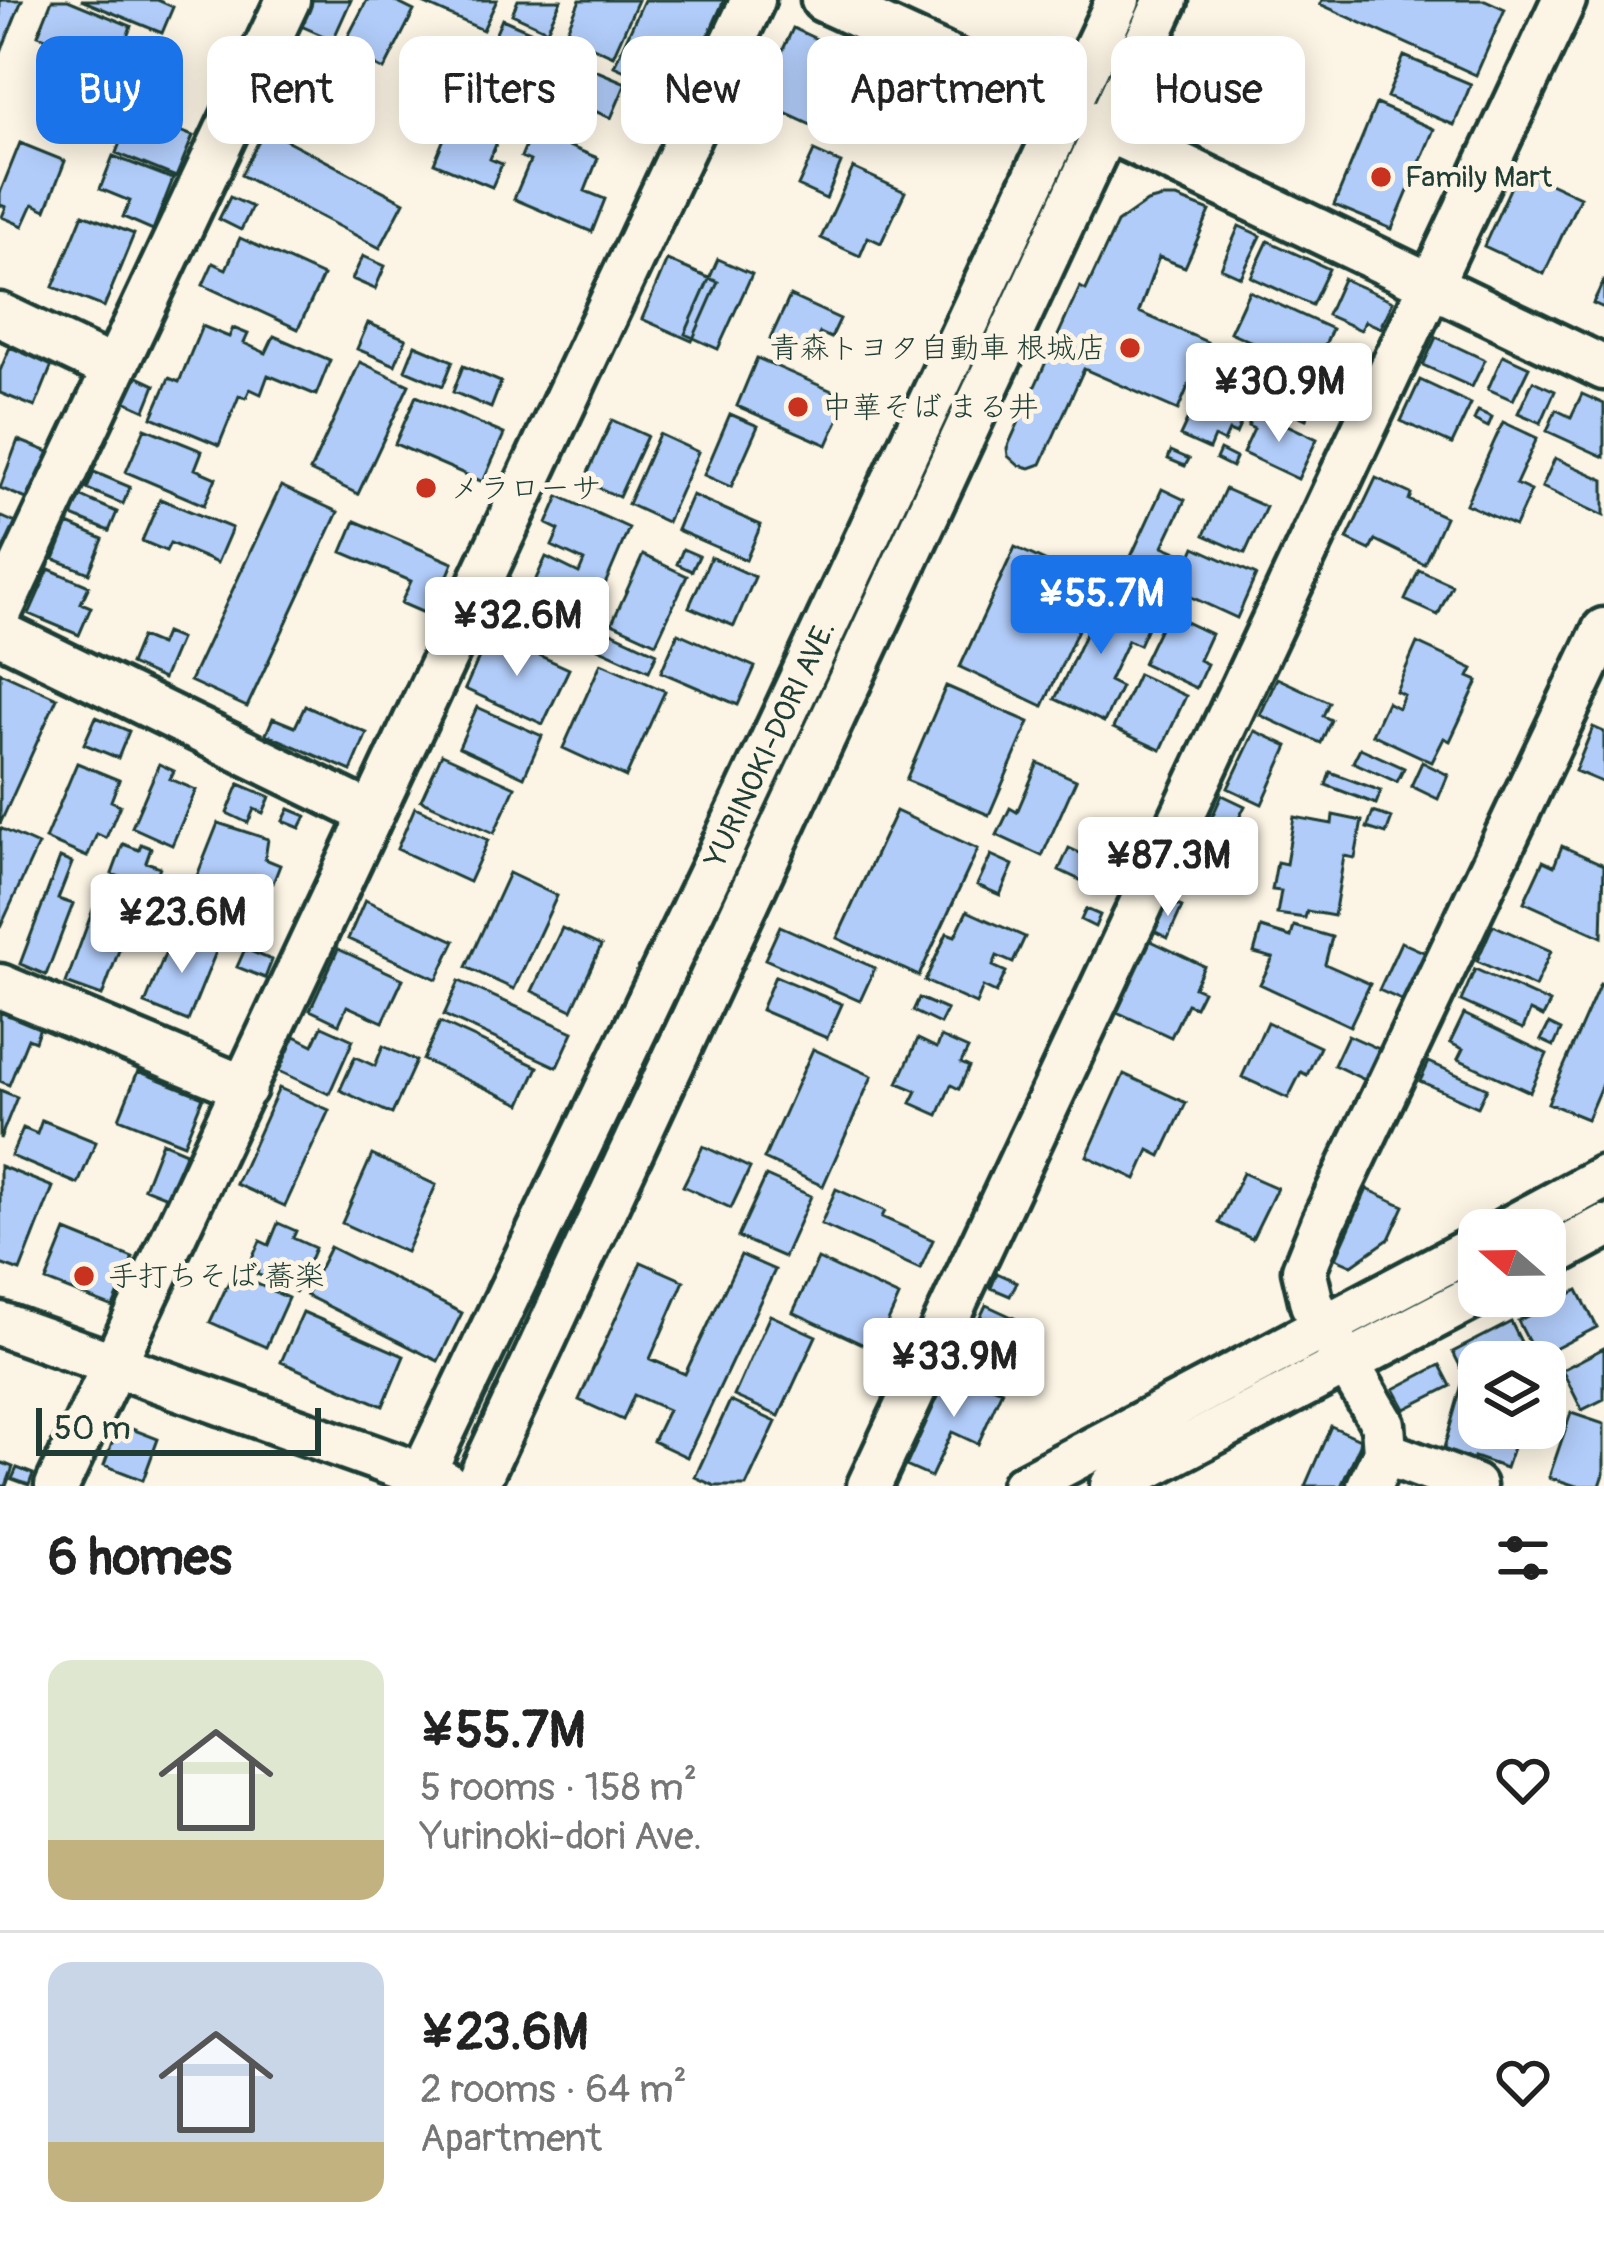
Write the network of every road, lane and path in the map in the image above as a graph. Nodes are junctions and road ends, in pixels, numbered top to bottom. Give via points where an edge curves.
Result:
1 (288, 0) edge
2 (753, 0) edge
3 (823, 0) edge
4 (1118, 0) edge
5 (1166, 0) edge
6 (1564, 0) edge
7 (901, 36) edge
8 (1087, 66) edge
9 (1087, 122) edge
10 (1105, 130) junction
11 (1050, 144) edge
12 (1430, 285) junction
13 (0, 315) edge
14 (1604, 368) edge
15 (114, 369) junction
16 (0, 612) edge
17 (1604, 630) edge
18 (0, 633) edge
19 (371, 814) junction
20 (0, 986) edge
21 (245, 1088) junction
22 (1604, 1177) edge
23 (1545, 1209) edge
24 (1604, 1227) edge
25 (1566, 1248) edge
26 (1458, 1256) edge
27 (1458, 1305) edge
28 (0, 1324) edge
29 (1326, 1328) junction
30 (1348, 1364) junction
31 (114, 1365) junction
32 (1377, 1469) edge
33 (431, 1482) edge
34 (57, 1486) edge
35 (476, 1486) edge
36 (868, 1486) edge
37 (1023, 1486) edge
38 (1112, 1486) edge
39 (1474, 1486) edge

1 - 15 street
2 - 19 street
3 - 7 street
4 - 8 street, YURINOKI-DORI AVE.
5 - 10 street, YURINOKI-DORI AVE.
6 - 12 street
9 - 10 street
10 - 12 street
10 - 35 street, YURINOKI-DORI AVE.
11 - 33 street, YURINOKI-DORI AVE.
12 - 14 street
12 - 36 street
13 - 15 street
15 - 16 street
17 - 29 street via 1304,1270
18 - 19 street
19 - 21 street
20 - 21 street
21 - 31 street
22 - 23 street
24 - 25 street
26 - 29 street
27 - 30 street
28 - 31 street
29 - 30 street
29 - 37 street
30 - 32 street via 1383,1424
30 - 38 street
31 - 33 street
31 - 34 street
32 - 39 street

